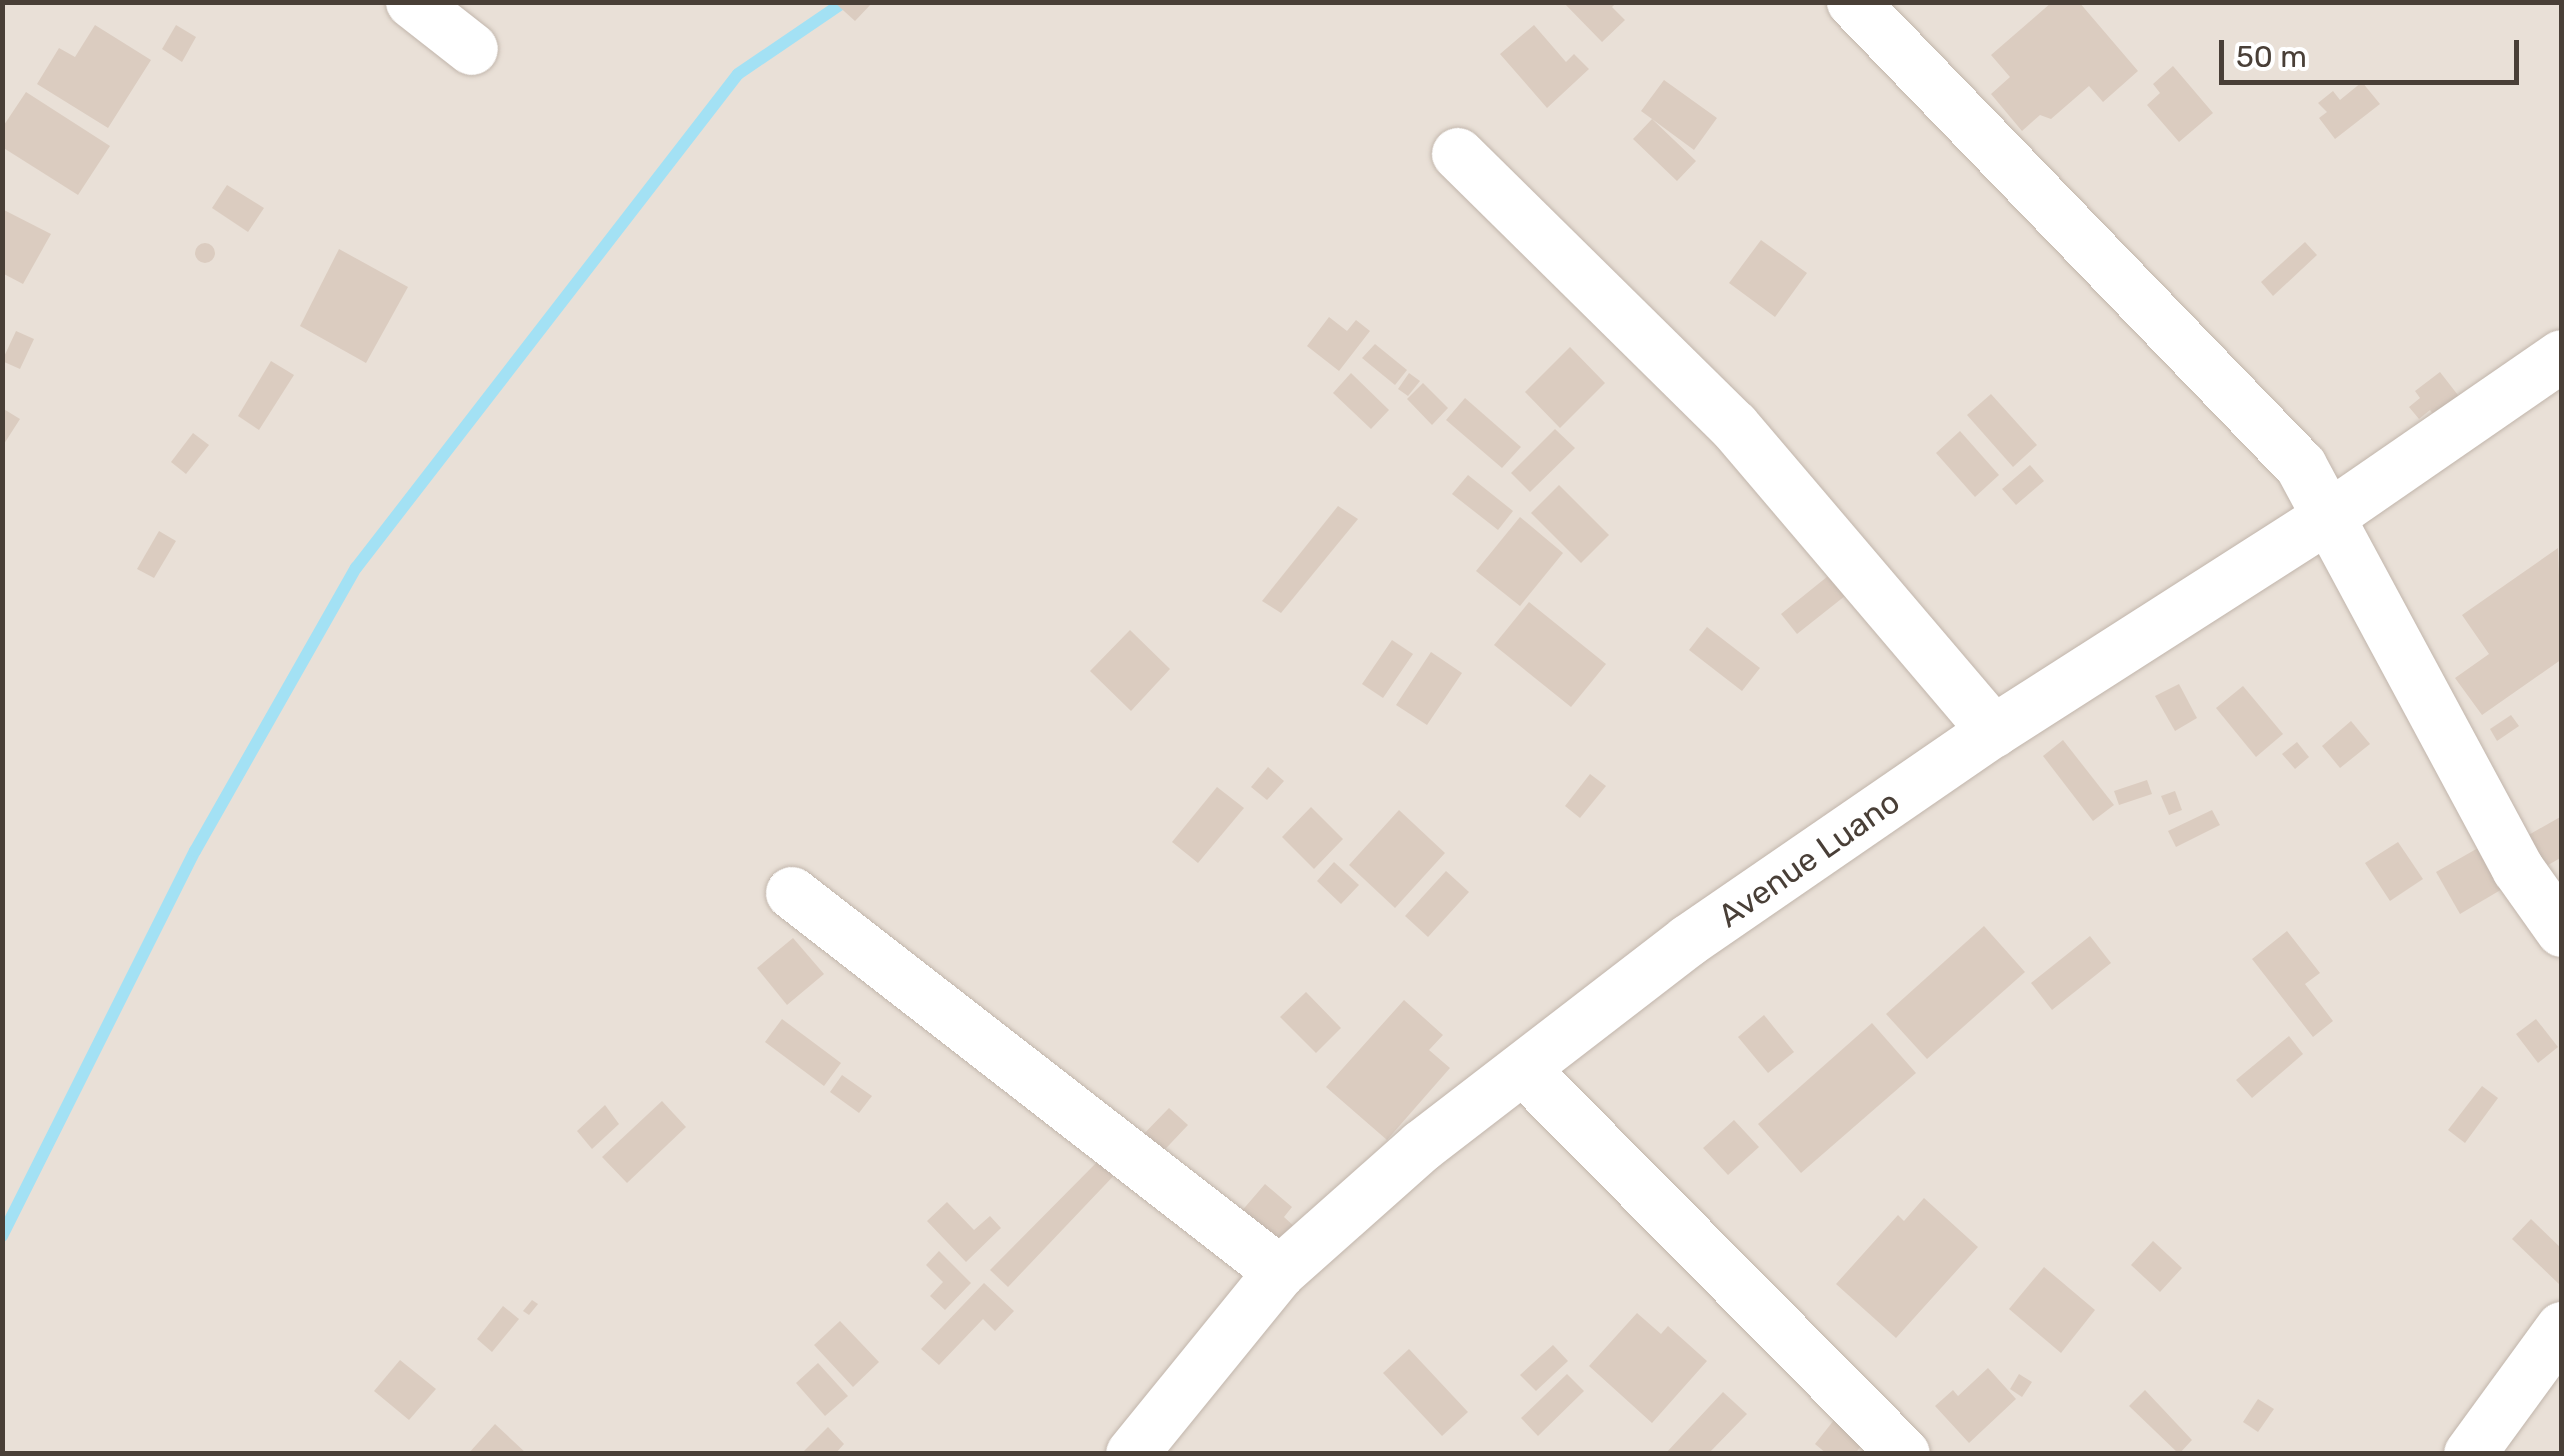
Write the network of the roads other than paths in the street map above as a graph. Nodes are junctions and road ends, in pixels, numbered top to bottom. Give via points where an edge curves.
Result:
1 (412, 2) edge
2 (1853, 2) edge
3 (472, 49) dead end
4 (1458, 154) dead end
5 (2562, 356) edge
6 (2327, 518) junction
7 (1994, 730) junction
8 (792, 892) dead end
9 (2562, 931) edge
10 (1524, 1070) junction
11 (1280, 1272) junction
12 (2562, 1328) edge
13 (1134, 1453) edge
14 (1904, 1454) edge
15 (2470, 1454) edge

1 - 3 street
2 - 6 street via 2281,442
4 - 7 street via 1734,426
5 - 6 street, Avenue Luano
6 - 7 street, Avenue Luano
6 - 9 street via 2518,869
7 - 10 street, Avenue Luano via 1688,942
8 - 11 street
10 - 11 street, Avenue Luano via 1422,1146
10 - 14 street
11 - 13 street, Avenue Luano
12 - 15 street

